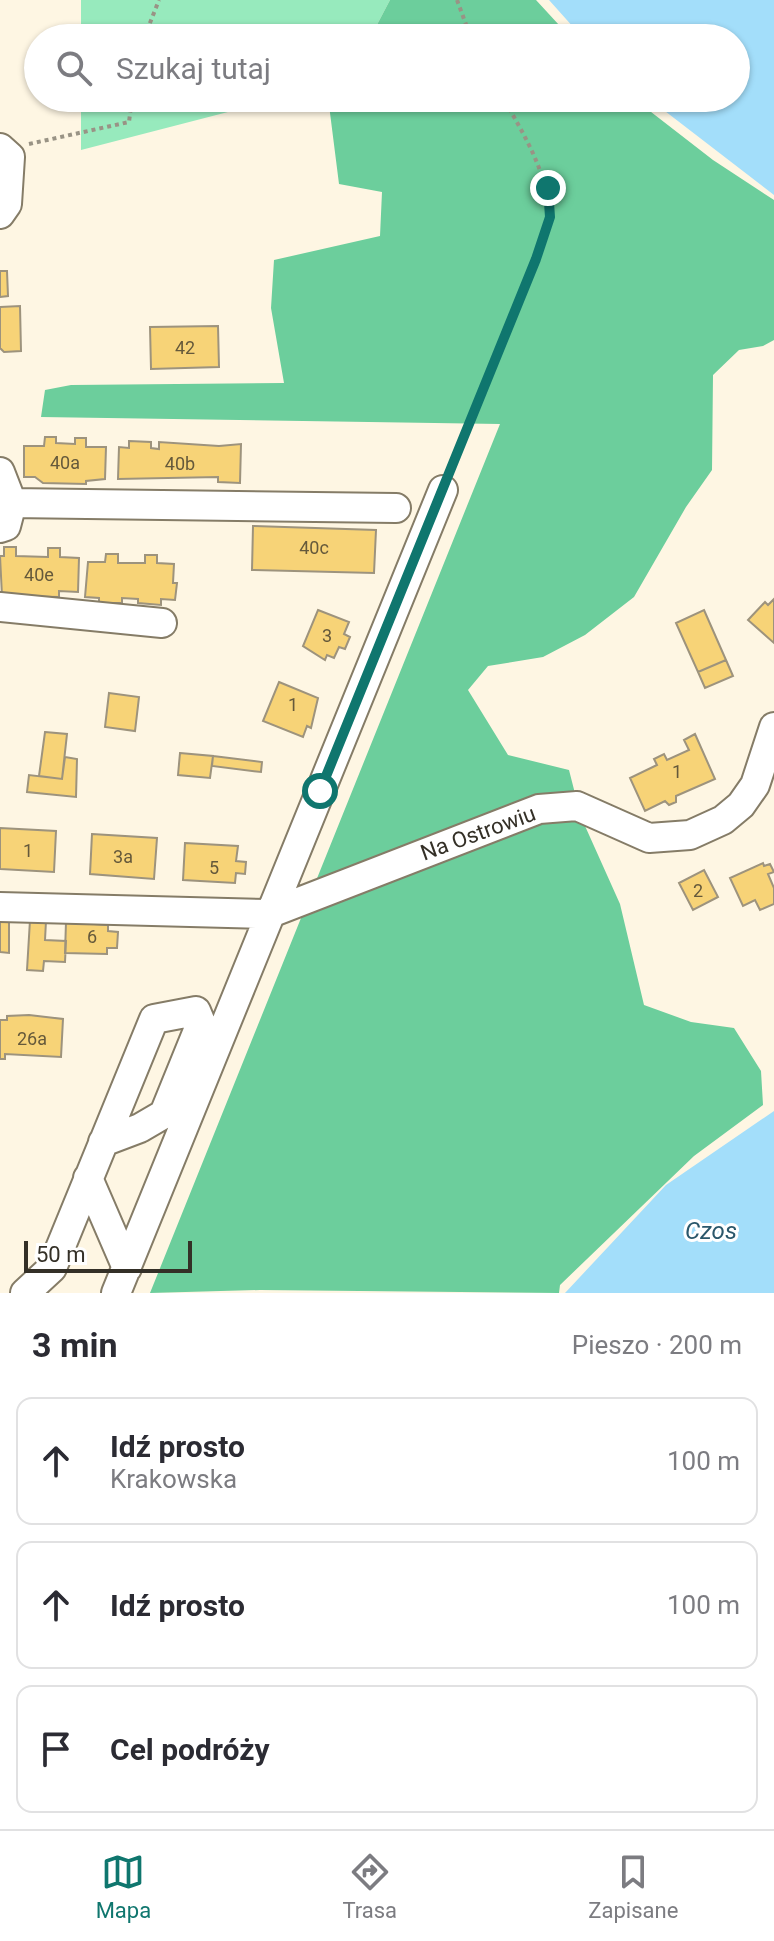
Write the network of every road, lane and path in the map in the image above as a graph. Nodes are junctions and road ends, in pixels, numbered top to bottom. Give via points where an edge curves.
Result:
1 (159, 0) edge
2 (457, 0) edge
3 (150, 24) edge
4 (466, 24) edge
5 (130, 112) edge
6 (511, 112) edge
7 (7, 139) edge
8 (0, 214) edge
9 (0, 472) edge
10 (443, 490) joint
11 (396, 508) dead end
12 (6, 516) edge
13 (0, 607) edge
14 (162, 623) dead end
15 (774, 727) edge
16 (0, 907) edge
17 (268, 914) junction
18 (103, 1142) junction
19 (88, 1178) junction
20 (122, 1280) edge
21 (25, 1293) edge

1 - 3 path
2 - 4 path
5 - 7 path via 129,122
6 - 10 path via 548,188 550,217
7 - 8 street via 7,204
9 - 12 street
10 - 17 street
11 - 12 street
13 - 14 street
15 - 17 street, Na Ostrowiu via 755,785 741,805 690,835 649,838 577,806 539,809
16 - 17 street
17 - 20 street
18 - 18 street via 154,1019 196,1011 201,1023 164,1114
18 - 19 street
19 - 20 street
19 - 21 street via 52,1268

